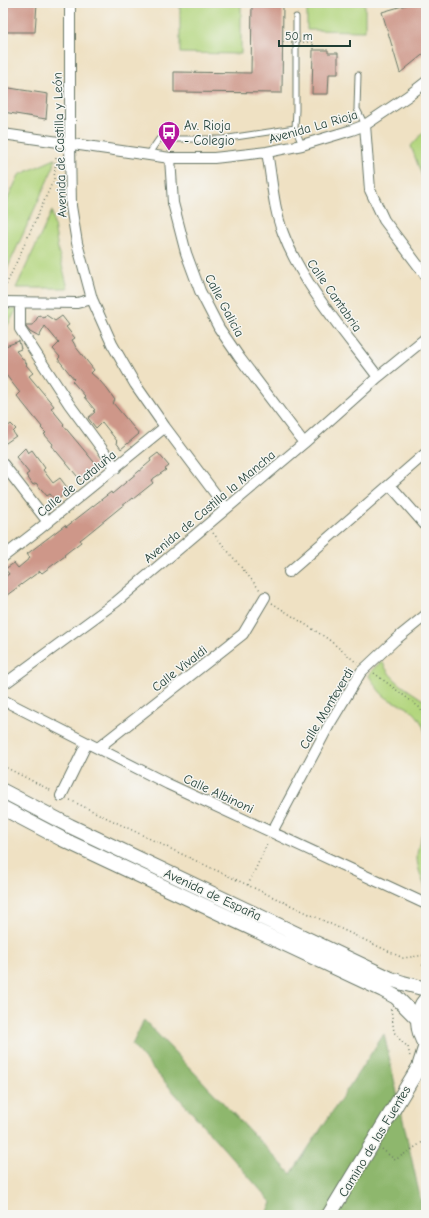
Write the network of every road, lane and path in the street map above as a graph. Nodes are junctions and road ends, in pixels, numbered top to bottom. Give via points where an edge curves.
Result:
1 (70, 3) edge
2 (296, 17) dead end
3 (283, 42) dead end
4 (313, 50) dead end
5 (358, 75) dead end
6 (426, 82) edge
7 (365, 125) junction
8 (295, 128) junction
9 (3, 134) edge
10 (70, 144) junction
11 (302, 145) junction
12 (267, 152) junction
13 (148, 156) junction
14 (70, 158) junction
15 (170, 158) junction
16 (426, 276) edge
17 (3, 292) edge
18 (92, 299) junction
19 (3, 302) edge
20 (20, 309) dead end
21 (426, 338) edge
22 (378, 377) junction
23 (165, 427) junction
24 (304, 443) junction
25 (426, 453) edge
26 (3, 464) edge
27 (116, 468) junction
28 (390, 485) junction
29 (226, 508) junction
30 (48, 522) junction
31 (206, 525) junction
32 (426, 526) edge
33 (3, 557) edge
34 (289, 572) dead end
35 (266, 597) junction
36 (426, 615) edge
37 (359, 665) dead end
38 (372, 672) dead end
39 (3, 685) edge
40 (3, 700) edge
41 (426, 718) edge
42 (87, 743) junction
43 (98, 748) junction
44 (3, 766) edge
45 (3, 791) edge
46 (61, 796) junction
47 (3, 808) edge
48 (272, 832) junction
49 (248, 885) junction
50 (426, 904) edge
51 (426, 955) edge
52 (422, 965) dead end
53 (426, 966) edge
54 (426, 989) edge
55 (426, 999) edge
56 (391, 1009) dead end
57 (418, 1019) junction
58 (426, 1045) edge
59 (422, 1065) edge
60 (426, 1140) edge
61 (380, 1148) dead end
62 (329, 1215) edge

1 - 10 street, Avenida de Castilla y León
2 - 8 lane
3 - 4 path, bridge via 313,42
5 - 7 lane via 357,109
6 - 7 street, Avenida La Rioja
7 - 11 street, Avenida La Rioja
7 - 16 street via 370,190 384,220
8 - 11 lane
8 - 13 lane via 222,139 159,138
9 - 10 street, Avenida La Rioja
10 - 13 street, Avenida La Rioja
10 - 14 street, Avenida de Castilla y León
11 - 12 street, Avenida La Rioja
12 - 15 street, Avenida La Rioja via 214,158
12 - 22 street, Calle Cantabria via 277,213 298,265 316,294
13 - 15 street, Avenida La Rioja
14 - 17 path via 56,158 54,179
14 - 18 street, Avenida de Castilla y León via 71,206 77,243
15 - 24 street, Calle Galicia via 173,203 186,253 200,291 219,328
18 - 19 street via 77,303
18 - 23 street, Avenida de Castilla y León via 116,350
20 - 27 street via 20,329 69,404
21 - 22 street, Avenida de Castilla la Mancha
22 - 24 street, Avenida de Castilla la Mancha
23 - 27 street, Calle de Cataluña
23 - 29 street, Avenida de Castilla y León
24 - 29 street, Avenida de Castilla la Mancha
25 - 28 street
26 - 30 street
27 - 30 street, Calle de Cataluña
28 - 32 street
28 - 34 street
29 - 31 street, Avenida de Castilla la Mancha
30 - 33 street, Calle de Cataluña
31 - 35 path
31 - 39 street, Avenida de Castilla la Mancha via 116,602
35 - 37 path via 328,639
35 - 43 street, Calle Vivaldi via 243,634
36 - 48 street, Calle Monteverdi via 361,672 329,725
38 - 41 path via 419,707
40 - 42 street, Calle Albinoni
42 - 43 street, Calle Albinoni
42 - 46 street
43 - 48 street, Calle Albinoni
44 - 46 path
45 - 54 main road, Avenida de España via 70,826 391,979
46 - 49 path
47 - 57 main road, Avenida de España via 62,839 383,990 396,998
48 - 49 path
48 - 50 street, Calle Albinoni
49 - 51 path via 403,958
52 - 53 path
55 - 57 main road
56 - 59 path via 394,1032 408,1047 411,1060
57 - 58 main road via 418,1028
58 - 59 main road, Camino de las Fuentes
59 - 62 main road, Camino de las Fuentes
60 - 61 path via 395,1160

